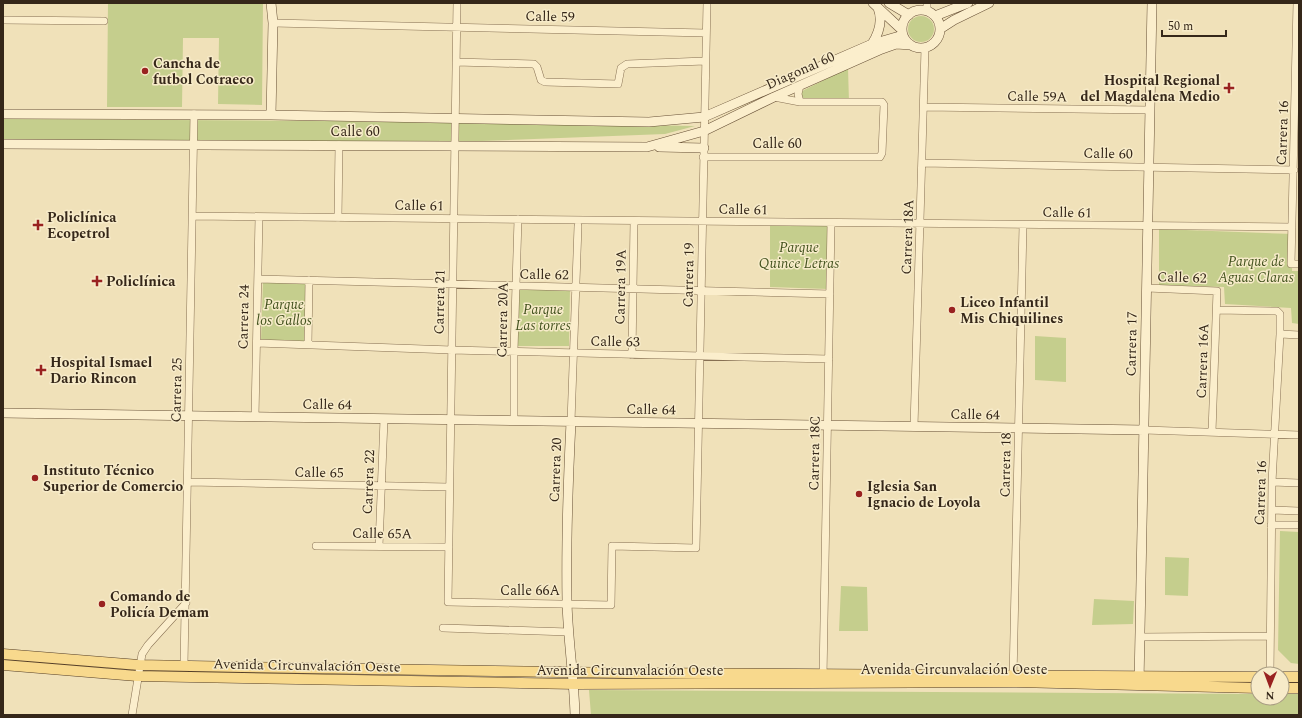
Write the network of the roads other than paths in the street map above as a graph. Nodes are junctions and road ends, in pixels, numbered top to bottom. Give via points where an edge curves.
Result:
1 (272, 3) edge
2 (457, 3) edge
3 (707, 3) edge
4 (888, 3) edge
5 (968, 3) edge
6 (989, 3) edge
7 (1152, 3) edge
8 (1298, 3) edge
9 (875, 6) edge
10 (930, 10) edge
11 (909, 15) junction
12 (3, 20) edge
13 (104, 21) dead end
14 (273, 23) junction
15 (457, 26) junction
16 (940, 29) junction
17 (902, 32) junction
18 (706, 33) junction
19 (872, 44) junction
20 (911, 45) junction
21 (925, 48) junction
22 (1298, 52) edge
23 (705, 61) junction
24 (456, 62) junction
25 (800, 85) junction
26 (774, 97) junction
27 (800, 102) junction
28 (924, 108) junction
29 (1150, 110) junction
30 (3, 114) edge
31 (194, 114) junction
32 (271, 114) junction
33 (704, 117) junction
34 (456, 119) junction
35 (1297, 128) edge
36 (704, 131) junction
37 (3, 144) edge
38 (194, 144) junction
39 (339, 145) junction
40 (455, 146) junction
41 (647, 147) junction
42 (704, 148) junction
43 (703, 157) junction
44 (922, 162) junction
45 (1149, 168) junction
46 (1294, 170) junction
47 (193, 216) junction
48 (259, 217) junction
49 (338, 218) junction
50 (454, 219) junction
51 (518, 219) junction
52 (634, 221) junction
53 (702, 221) junction
54 (832, 223) junction
55 (920, 224) junction
56 (1023, 225) junction
57 (578, 226) dead end
58 (1148, 226) junction
59 (1292, 227) junction
60 (1299, 264) edge
61 (258, 279) junction
62 (309, 280) junction
63 (453, 283) junction
64 (516, 286) junction
65 (576, 287) junction
66 (1146, 288) junction
67 (633, 290) junction
68 (1217, 291) joint
69 (700, 292) junction
70 (830, 294) junction
71 (1217, 310) junction
72 (1280, 334) junction
73 (1299, 335) edge
74 (257, 343) junction
75 (308, 344) junction
76 (452, 350) junction
77 (514, 351) junction
78 (574, 353) junction
79 (699, 354) junction
80 (632, 355) junction
81 (829, 359) junction
82 (3, 413) edge
83 (189, 416) junction
84 (255, 417) junction
85 (384, 419) junction
86 (451, 420) junction
87 (514, 421) junction
88 (571, 422) junction
89 (697, 424) junction
90 (828, 426) junction
91 (914, 427) junction
92 (1018, 428) junction
93 (1144, 430) junction
94 (1212, 432) junction
95 (1276, 435) junction
96 (1299, 435) edge
97 (188, 482) junction
98 (1272, 482) junction
99 (1299, 483) edge
100 (381, 486) junction
101 (450, 487) junction
102 (1272, 510) junction
103 (1299, 511) edge
104 (1272, 525) junction
105 (1299, 525) edge
106 (316, 546) dead end
107 (379, 546) junction
108 (449, 548) junction
109 (448, 602) joint
110 (186, 603) junction
111 (567, 603) junction
112 (611, 605) joint
113 (443, 628) dead end
114 (569, 632) junction
115 (1270, 636) junction
116 (1140, 637) junction
117 (3, 654) edge
118 (3, 665) edge
119 (139, 665) junction
120 (184, 666) junction
121 (1270, 666) edge
122 (574, 672) junction
123 (137, 676) junction
124 (1250, 677) edge
125 (822, 678) junction
126 (1013, 678) junction
127 (1139, 680) junction
128 (575, 684) junction
129 (1250, 687) edge
130 (132, 715) edge
131 (575, 715) edge

1 - 14 street
2 - 15 street, Carrera 21
3 - 18 street, Carrera 19
4 - 11 street
5 - 10 street
6 - 16 street
7 - 29 street, Carrera 17
8 - 22 street, Carrera 16
9 - 17 street
9 - 19 street via 880,15 879,30
10 - 11 street via 915,11
10 - 16 street
11 - 17 street
12 - 13 street
14 - 15 street, Calle 59
14 - 32 street
15 - 18 street, Calle 59
15 - 24 street, Carrera 21
16 - 21 street via 937,39
17 - 19 street, Diagonal 60
17 - 20 street
18 - 23 street, Carrera 19
19 - 33 street, Diagonal 60
20 - 21 street
20 - 25 street, Diagonal 60 via 896,44 882,49
21 - 28 street, Carrera 18A
22 - 35 street, Carrera 16
23 - 24 street via 627,64 621,68 618,84 545,82 541,80 534,64
23 - 33 street, Carrera 19
24 - 34 street, Carrera 21
25 - 26 street, Diagonal 60
25 - 27 street
26 - 27 street, Calle 60
26 - 36 street, Diagonal 60
27 - 43 street, Calle 60 via 882,102 884,112 880,157
28 - 29 street, Calle 59A
28 - 44 street, Carrera 18A
29 - 45 street, Carrera 17
30 - 31 street, Calle 60
31 - 32 street, Calle 60
31 - 38 street, Carrera 25
32 - 34 street, Calle 60
33 - 34 street, Calle 60 via 649,122
33 - 36 street, Carrera 19
34 - 40 street, Carrera 21
35 - 46 street, Carrera 16
36 - 41 street, Calle 60
36 - 42 street, Carrera 19
37 - 38 street, Calle 60
38 - 39 street, Calle 60
38 - 47 street, Carrera 25
39 - 40 street, Calle 60
39 - 49 street
40 - 41 street, Calle 60
40 - 50 street, Carrera 21
41 - 42 street
42 - 43 street, Carrera 19
43 - 53 street, Carrera 19
44 - 45 street, Calle 60
44 - 55 street, Carrera 18A
45 - 46 street, Calle 60
45 - 58 street, Carrera 17
46 - 59 street, Carrera 16
47 - 48 street, Calle 61
47 - 83 street, Carrera 25
48 - 49 street, Calle 61
48 - 61 street, Carrera 24
49 - 50 street, Calle 61
50 - 51 street, Calle 61
50 - 63 street, Carrera 21
51 - 52 street, Calle 61
51 - 64 street, Carrera 20A
52 - 53 street, Calle 61
52 - 67 street, Carrera 19A
53 - 54 street, Calle 61
53 - 69 street, Carrera 19
54 - 55 street, Calle 61
54 - 70 street, Carrera 18C
55 - 56 street, Calle 61
55 - 91 street, Carrera 18A
56 - 58 street, Calle 61
56 - 92 street, Carrera 18
57 - 65 street, Carrera 20
58 - 59 street, Calle 61
58 - 66 street, Carrera 17
59 - 60 street, Carrera 16 via 1291,264
61 - 62 street, Calle 62
61 - 74 street, Carrera 24
62 - 63 street, Calle 62
62 - 75 street
63 - 64 street, Calle 62
63 - 76 street, Carrera 21
64 - 65 street, Calle 62
64 - 77 street, Carrera 20A
65 - 67 street, Calle 62
65 - 78 street, Carrera 20
66 - 68 street, Calle 62
66 - 93 street, Carrera 17
67 - 69 street, Calle 62
67 - 80 street, Carrera 19A
68 - 71 street, Carrera 16A
69 - 70 street, Calle 62
69 - 79 street, Carrera 19
70 - 81 street, Carrera 18C
71 - 72 street, Carrera 16 via 1277,311 1280,314
71 - 94 street, Carrera 16A
72 - 73 street
72 - 95 street, Carrera 16
74 - 75 street, Calle 63
74 - 84 street, Carrera 24
75 - 76 street, Calle 63
76 - 77 street, Calle 63
76 - 86 street, Carrera 21
77 - 78 street, Calle 63
77 - 87 street, Carrera 20A
78 - 80 street, Calle 63
78 - 88 street, Carrera 20
79 - 80 street, Calle 63
79 - 81 street, Calle 63
79 - 89 street, Carrera 19
81 - 90 street, Carrera 18C
82 - 83 street, Calle 64
83 - 84 street, Calle 64
83 - 97 street, Carrera 25
84 - 85 street, Calle 64
85 - 86 street, Calle 64
85 - 100 street, Carrera 22
86 - 87 street, Calle 64
86 - 101 street, Carrera 21
87 - 88 street, Calle 64
88 - 89 street, Calle 64
88 - 111 street, Carrera 20 via 567,485
89 - 90 street, Calle 64
89 - 112 street, Carrera 19 via 696,548 612,546
90 - 91 street, Calle 64
90 - 125 street, Carrera 18C
91 - 92 street, Calle 64
92 - 93 street, Calle 64
92 - 126 street, Carrera 18
93 - 94 street, Calle 64
93 - 116 street, Carrera 17
94 - 95 street, Calle 64
95 - 96 street, Calle 64
95 - 98 street, Carrera 16
97 - 100 street, Calle 65
97 - 110 street, Carrera 25
98 - 99 street
98 - 102 street, Carrera 16
100 - 101 street, Calle 65
100 - 107 street, Carrera 22
101 - 108 street, Carrera 21
102 - 103 street
102 - 104 street, Carrera 16
104 - 105 street
104 - 115 street, Carrera 16
106 - 107 street, Calle 65A
107 - 108 street, Calle 65A
108 - 109 street, Carrera 21
109 - 111 street, Calle 66A
110 - 119 street via 148,645
110 - 120 street, Carrera 25
111 - 112 street, Calle 66A
111 - 114 street, Carrera 20
113 - 114 street
114 - 122 street, Carrera 20
115 - 116 street
115 - 121 street, Carrera 16
116 - 127 street, Carrera 17
117 - 119 main road, Avenida Circunvalación Oeste
118 - 123 main road, Avenida Circunvalación Oeste
119 - 120 main road, Avenida Circunvalación Oeste
119 - 123 street
120 - 122 main road, Avenida Circunvalación Oeste
122 - 125 main road, Avenida Circunvalación Oeste
122 - 128 street, Carrera 20
123 - 128 main road, Avenida Circunvalación Oeste
123 - 130 street
124 - 127 main road, Avenida Circunvalación Oeste
125 - 126 main road, Avenida Circunvalación Oeste
125 - 128 main road, Avenida Circunvalación Oeste
126 - 127 main road, Avenida Circunvalación Oeste
127 - 129 main road, Avenida Circunvalación Oeste
128 - 131 street, Carrera 20

